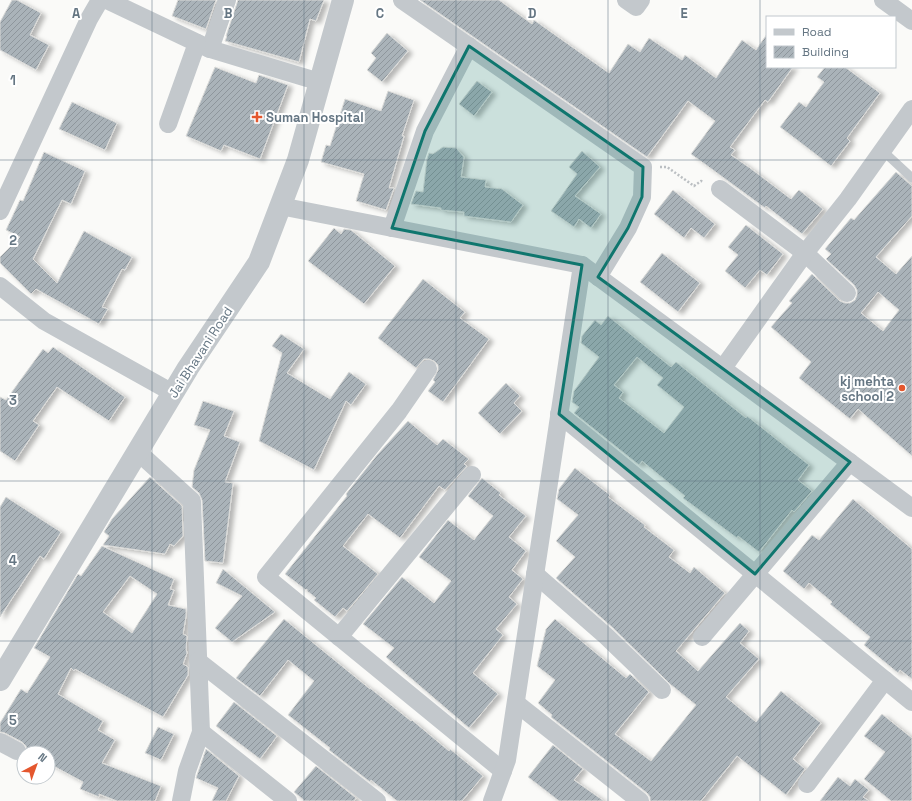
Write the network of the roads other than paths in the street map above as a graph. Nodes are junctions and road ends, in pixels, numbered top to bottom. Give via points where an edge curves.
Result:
1 (100, 0) edge
2 (107, 0) edge
3 (227, 0) edge
4 (343, 0) edge
5 (402, 0) edge
6 (626, 0) edge
7 (641, 0) edge
8 (883, 0) edge
9 (912, 21) edge
10 (203, 46) junction
11 (469, 46) junction
12 (320, 82) junction
13 (912, 109) edge
14 (168, 124) dead end
15 (883, 151) junction
16 (912, 178) edge
17 (720, 189) road end
18 (280, 206) junction
19 (0, 211) edge
20 (392, 228) junction
21 (805, 253) junction
22 (582, 265) junction
23 (598, 277) junction
24 (0, 286) edge
25 (847, 292) dead end
26 (723, 368) junction
27 (428, 369) dead end
28 (173, 393) junction
29 (559, 414) junction
30 (138, 452) junction
31 (850, 462) junction
32 (472, 475) dead end
33 (912, 508) edge
34 (535, 574) junction
35 (755, 574) junction
36 (339, 637) junction
37 (702, 637) dead end
38 (198, 660) junction
39 (0, 680) edge
40 (885, 680) junction
41 (662, 690) dead end
42 (912, 702) edge
43 (516, 703) junction
44 (201, 732) junction
45 (0, 742) edge
46 (16, 750) edge
47 (503, 771) junction
48 (807, 784) dead end
49 (182, 801) edge
50 (288, 801) edge
51 (377, 801) edge
52 (492, 801) edge
53 (640, 801) edge

1 - 19 street
2 - 10 street
3 - 10 street
4 - 12 street, Jai Bhavani Road
5 - 11 street
6 - 7 street via 636,7
8 - 9 street
10 - 12 street
10 - 14 street
11 - 20 street via 425,131
11 - 23 street via 643,167 642,197 628,228
12 - 18 street, Jai Bhavani Road via 298,160
13 - 15 street
15 - 16 lane
15 - 21 street
17 - 21 street
18 - 20 street
18 - 28 street, Jai Bhavani Road via 258,262
20 - 22 street
21 - 25 street
21 - 26 street
22 - 23 street
22 - 29 street
23 - 26 street
24 - 28 street via 44,321
26 - 31 street
27 - 36 street via 399,411 266,577
28 - 30 street, Jai Bhavani Road
29 - 34 street
29 - 35 street
30 - 38 street via 192,501
30 - 39 street, Jai Bhavani Road
31 - 33 street
31 - 35 street
32 - 36 street
34 - 41 street via 606,636
34 - 43 street
35 - 37 street
35 - 40 street
36 - 47 street
38 - 44 street
38 - 51 street
40 - 42 street
40 - 48 street
43 - 47 street
43 - 53 street
44 - 49 street via 187,771
44 - 50 street
45 - 46 street
47 - 52 street

